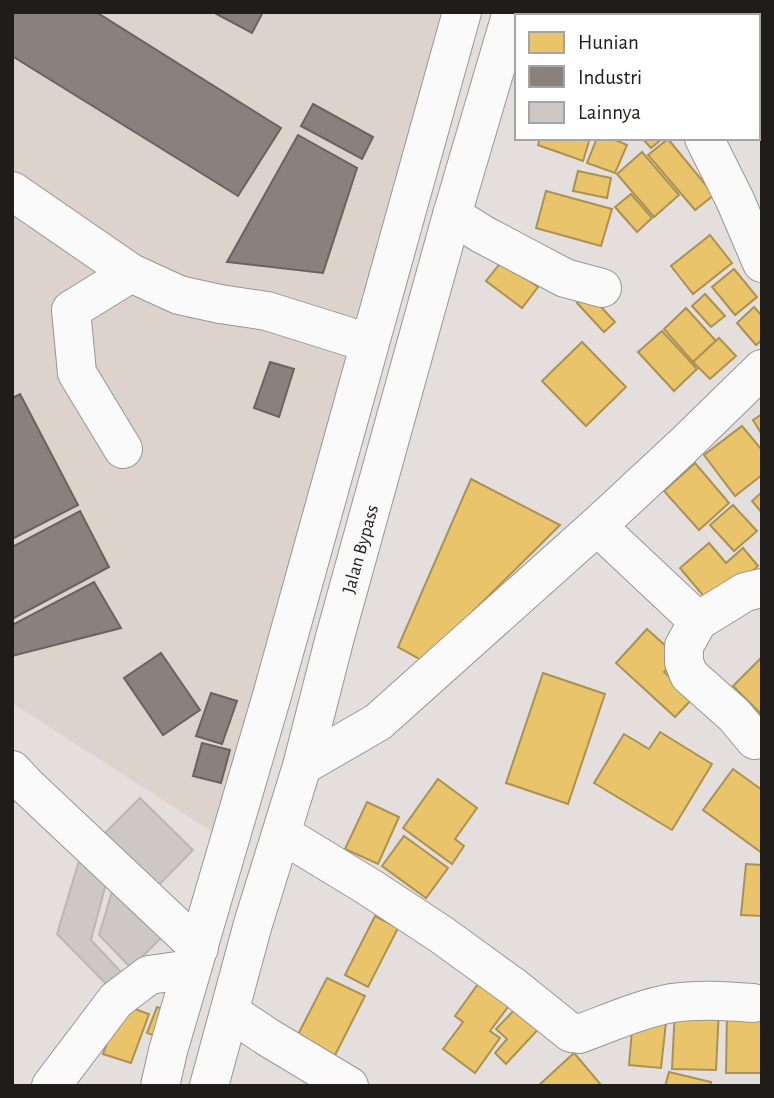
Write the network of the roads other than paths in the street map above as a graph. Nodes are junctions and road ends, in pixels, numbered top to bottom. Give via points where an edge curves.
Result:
1 (463, 12) edge
2 (512, 12) edge
3 (705, 140) edge
4 (12, 191) edge
5 (452, 215) junction
6 (762, 263) edge
7 (131, 273) junction
8 (602, 288) dead end
9 (369, 343) junction
10 (762, 369) edge
11 (123, 449) dead end
12 (597, 526) junction
13 (762, 588) edge
14 (698, 621) junction
15 (755, 740) dead end
16 (302, 766) junction
17 (12, 770) edge
18 (282, 834) junction
19 (195, 958) junction
20 (753, 1003) dead end
21 (230, 1012) junction
22 (51, 1086) edge
23 (160, 1086) edge
24 (209, 1086) edge
25 (349, 1086) edge

1 - 9 main road
2 - 5 main road, Jalan Bypass
3 - 6 main road
4 - 7 main road
5 - 8 main road via 565,278
5 - 16 main road, Jalan Bypass
7 - 9 main road via 178,295 267,311
7 - 11 main road via 71,310 77,373
9 - 19 main road
10 - 12 main road
12 - 14 main road
12 - 16 main road via 378,722
13 - 14 main road via 745,592
14 - 15 main road via 684,646 689,675
16 - 18 main road, Jalan Bypass
17 - 19 main road
18 - 20 main road via 442,935 571,1033 671,1004
18 - 21 main road, Jalan Bypass
19 - 22 main road via 149,975 116,1000
19 - 23 main road
21 - 24 main road, Jalan Bypass
21 - 25 main road

